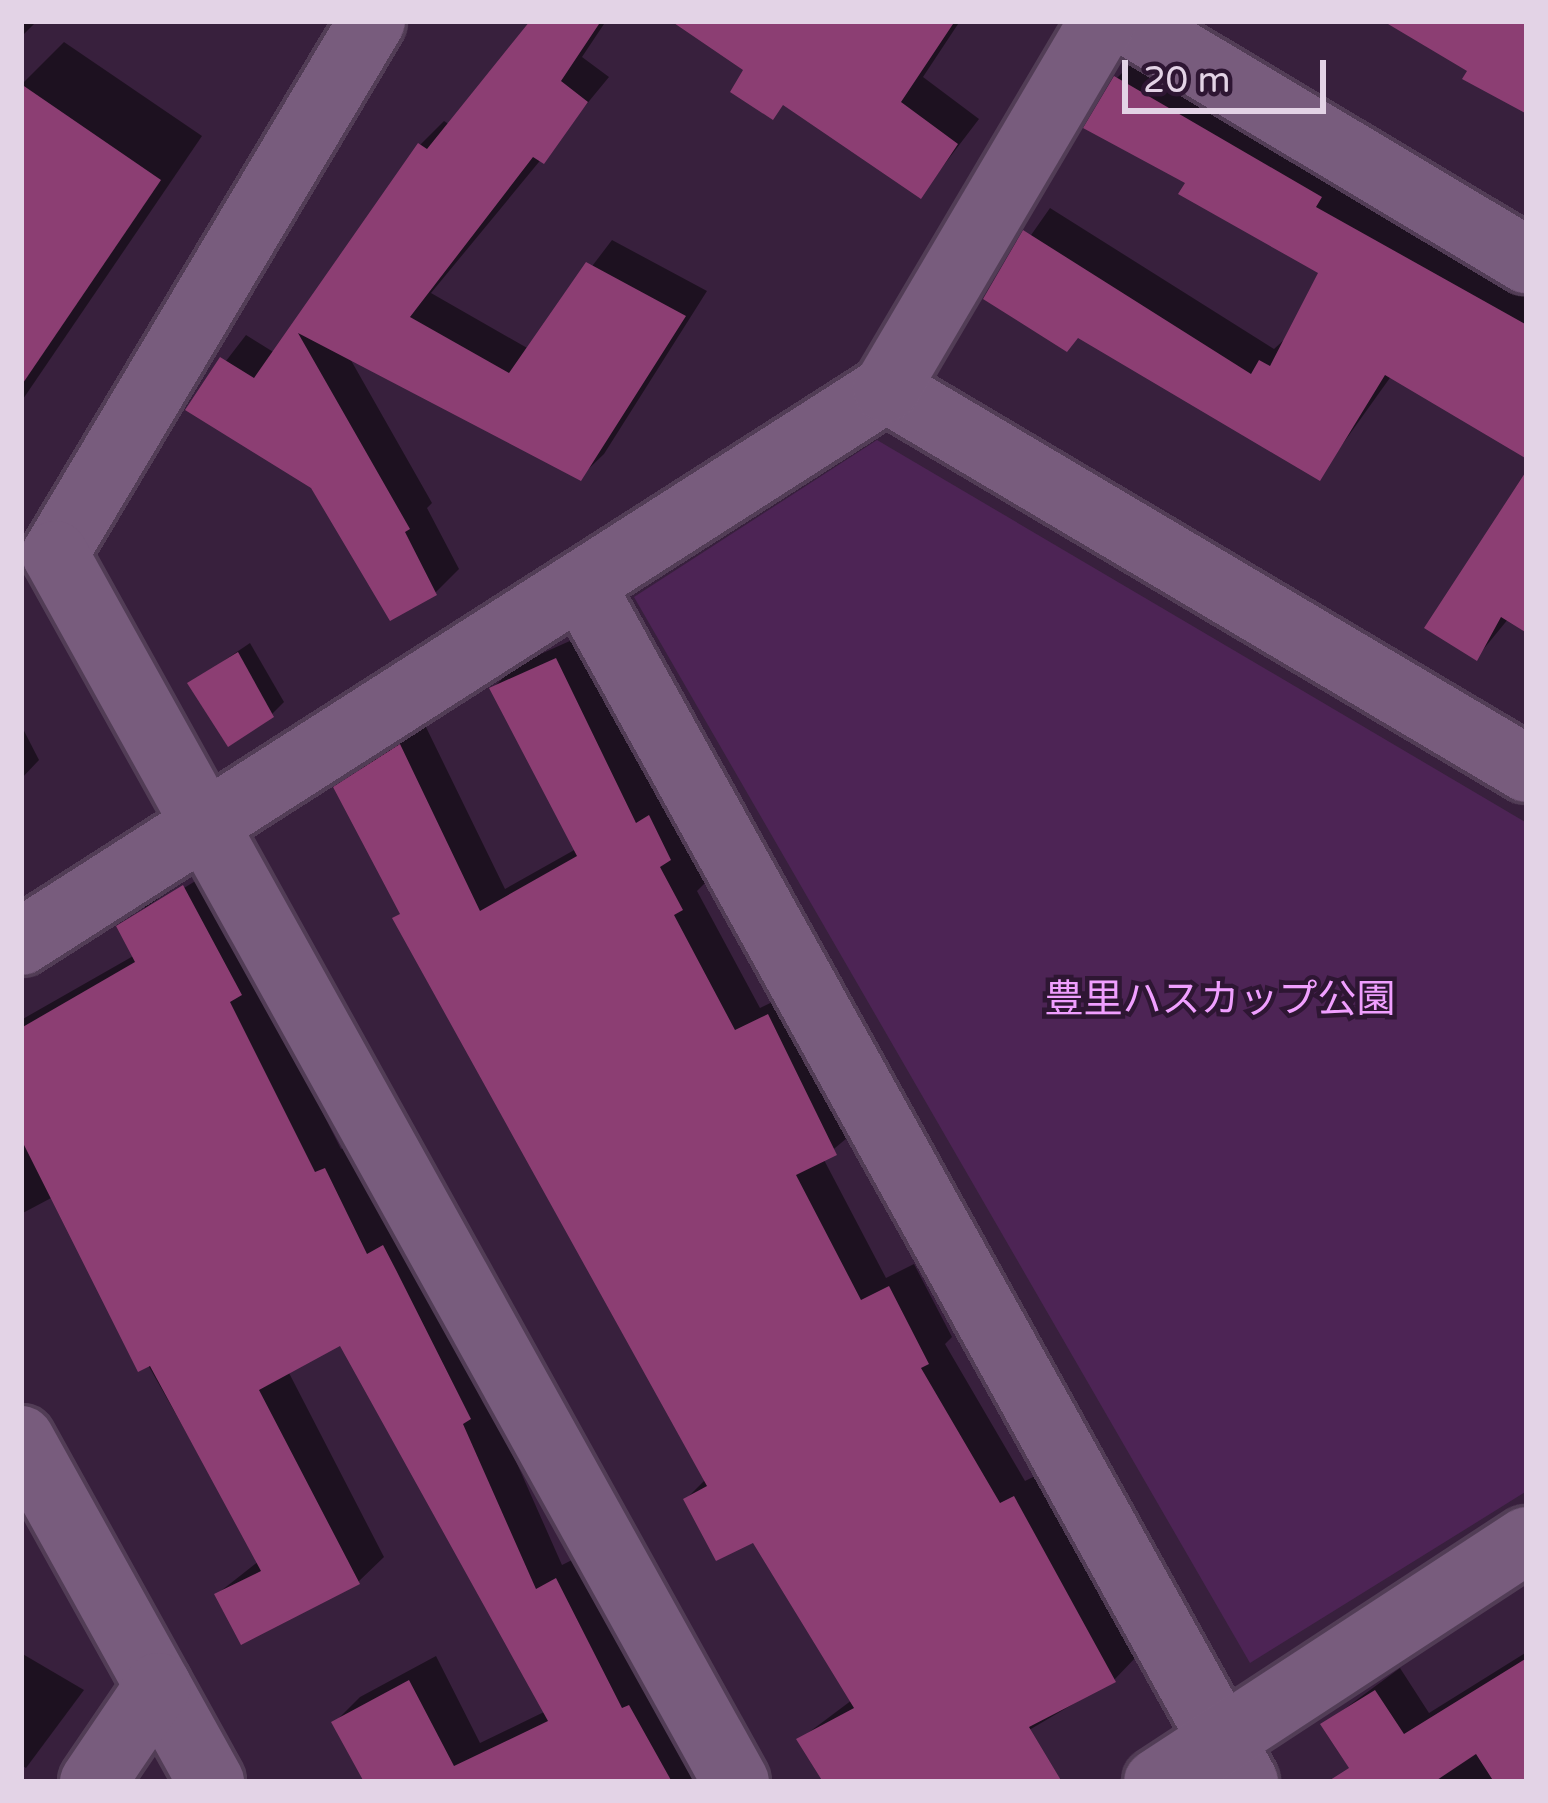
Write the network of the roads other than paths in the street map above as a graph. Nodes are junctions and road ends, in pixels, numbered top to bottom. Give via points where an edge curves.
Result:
1 (372, 21) edge
2 (1103, 21) edge
3 (1127, 21) edge
4 (1527, 260) edge
5 (886, 389) junction
6 (581, 584) junction
7 (1527, 769) edge
8 (206, 824) junction
9 (21, 942) edge
10 (21, 1439) edge
11 (1527, 1540) edge
12 (158, 1687) junction
13 (1233, 1761) edge
14 (92, 1782) edge
15 (211, 1782) edge
16 (736, 1782) edge
17 (1157, 1782) edge

1 - 8 street via 55,554
2 - 5 street
3 - 4 street
5 - 6 street
5 - 7 street
6 - 8 street
6 - 13 street
8 - 9 street
8 - 16 street
10 - 12 street
11 - 13 street
12 - 14 street
12 - 15 street
13 - 17 street

